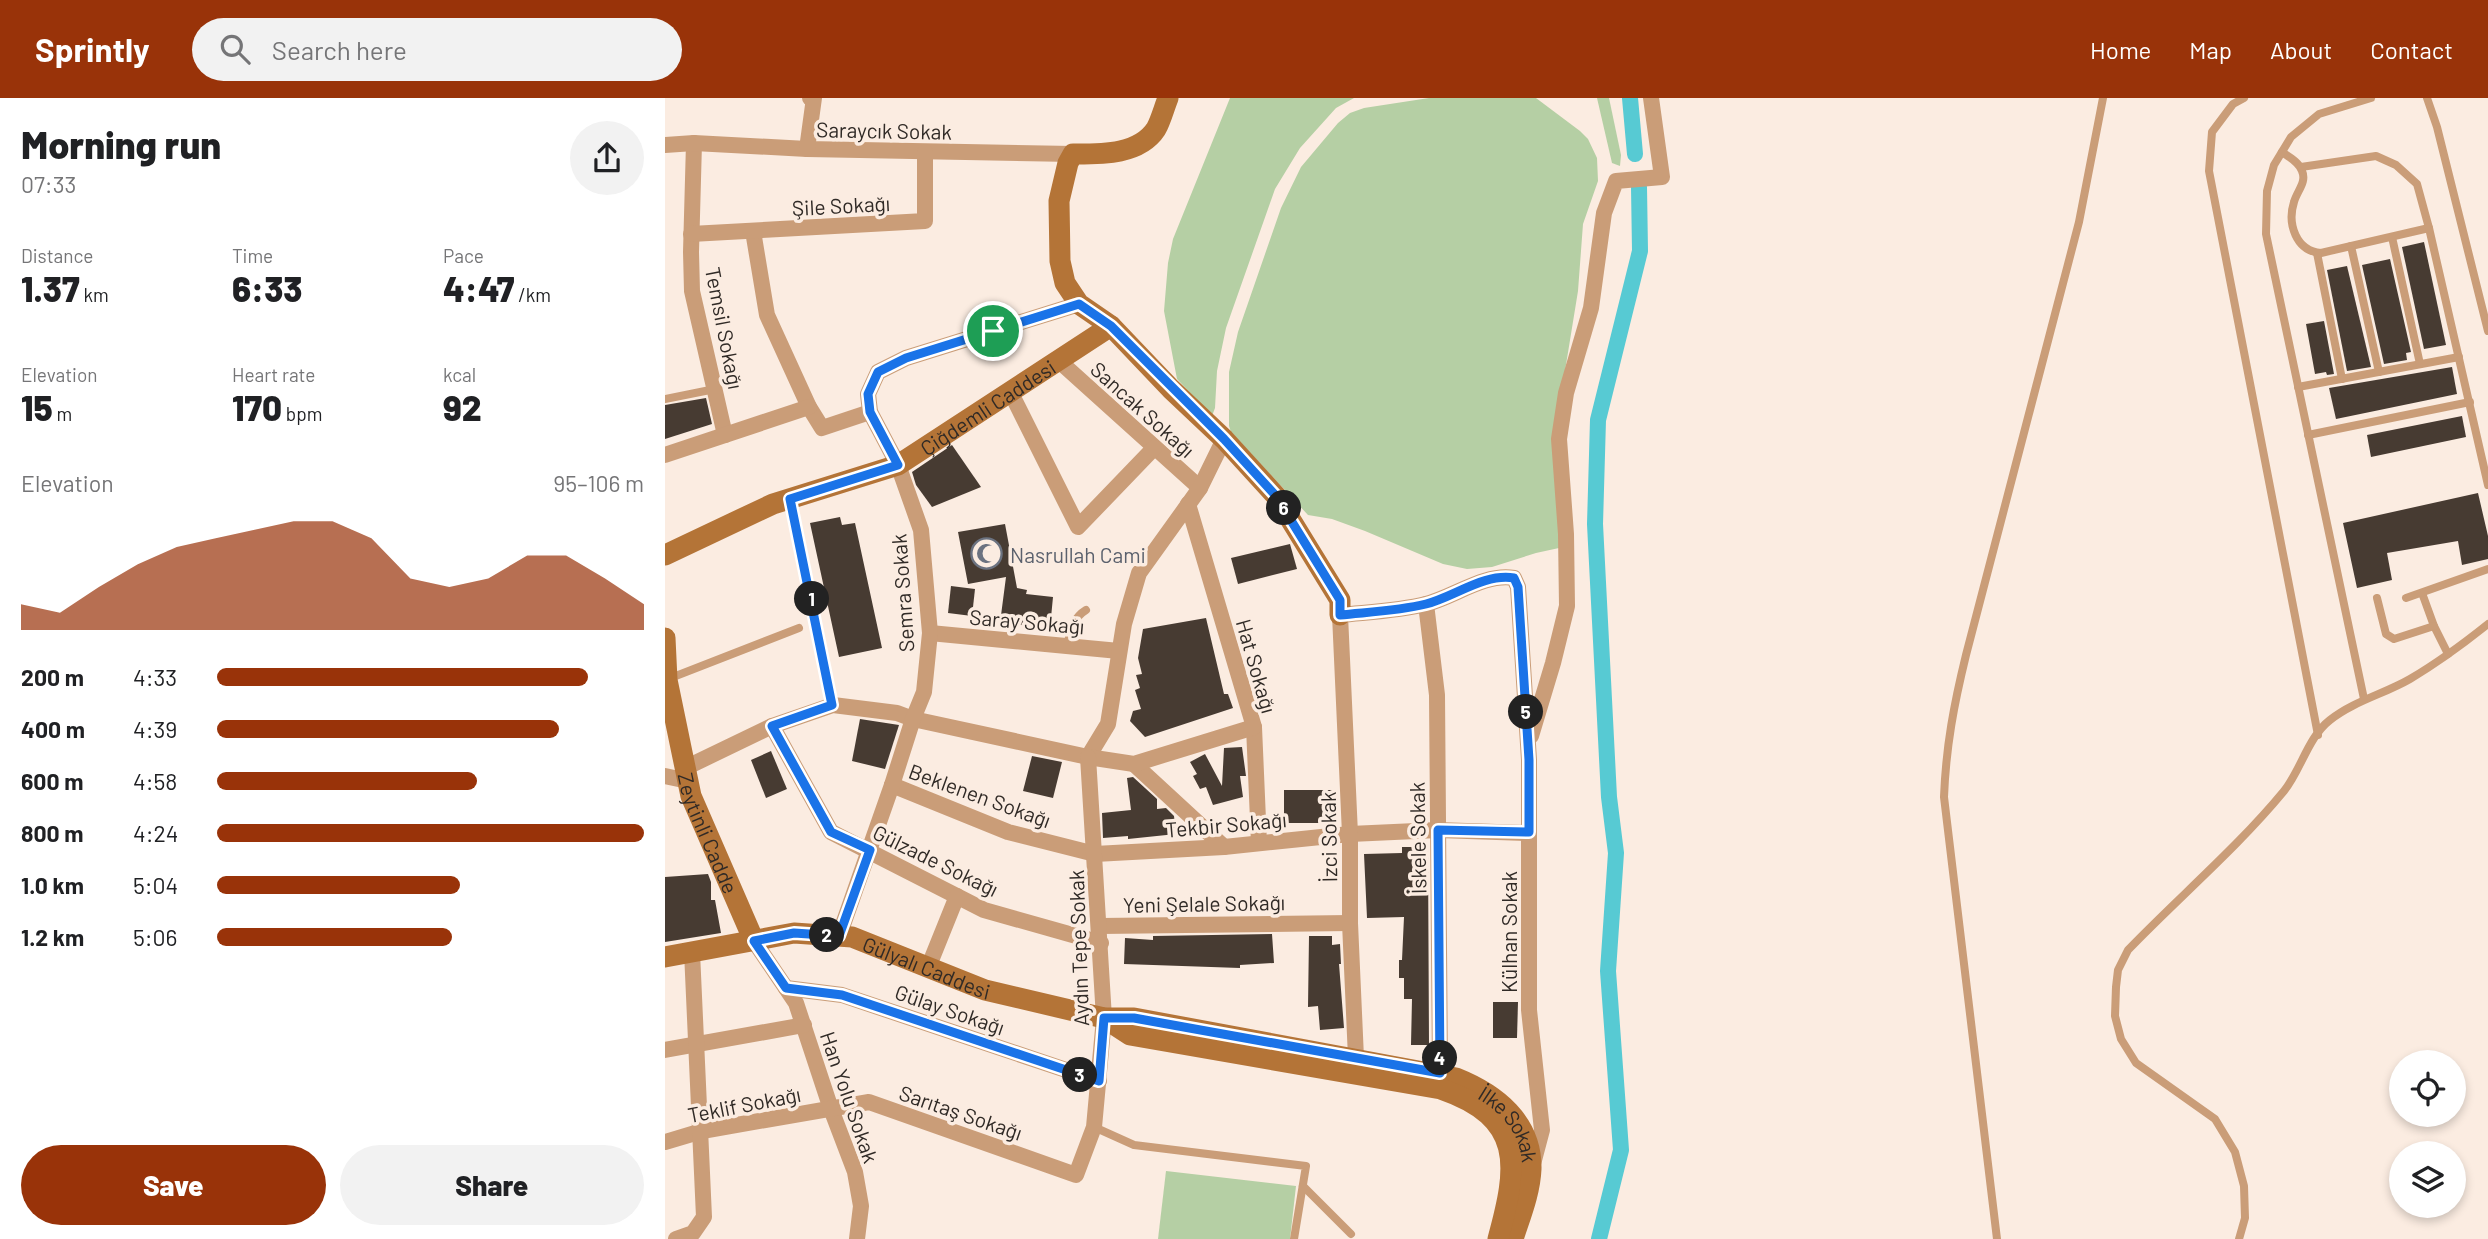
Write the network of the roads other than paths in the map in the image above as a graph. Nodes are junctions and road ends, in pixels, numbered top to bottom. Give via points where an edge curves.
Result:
1 (810, 98) edge
2 (1168, 98) edge
3 (1651, 98) edge
4 (2103, 98) edge
5 (2244, 98) edge
6 (2371, 98) edge
7 (2427, 98) edge
8 (694, 143) junction
9 (665, 145) edge
10 (807, 149) junction
11 (925, 152) junction
12 (2282, 152) junction
13 (1073, 154) junction
14 (2301, 167) junction
15 (2430, 228) junction
16 (753, 231) junction
17 (691, 234) junction
18 (2392, 237) junction
19 (2351, 247) junction
20 (2317, 253) junction
21 (1079, 304) junction
22 (1111, 326) junction
23 (2488, 331) edge
24 (2459, 357) junction
25 (1058, 360) junction
26 (2420, 364) junction
27 (2379, 372) junction
28 (2342, 379) junction
29 (2298, 387) junction
30 (715, 388) junction
31 (1010, 391) junction
32 (665, 399) edge
33 (2470, 402) junction
34 (809, 407) junction
35 (870, 412) junction
36 (725, 435) junction
37 (2308, 435) junction
38 (1224, 439) junction
39 (1154, 448) junction
40 (665, 455) edge
41 (898, 465) junction
42 (2488, 485) edge
43 (1199, 488) junction
44 (790, 499) junction
45 (1188, 504) junction
46 (665, 555) edge
47 (2488, 569) edge
48 (2422, 593) junction
49 (2377, 598) dead end
50 (2406, 598) dead end
51 (1426, 604) junction
52 (1086, 610) dead end
53 (1340, 615) junction
54 (2488, 624) edge
55 (2434, 626) junction
56 (799, 628) dead end
57 (930, 634) junction
58 (665, 638) edge
59 (1068, 645) junction
60 (1119, 651) junction
61 (2448, 654) junction
62 (666, 680) edge
63 (2364, 699) junction
64 (832, 705) junction
65 (913, 719) junction
66 (772, 726) junction
67 (1254, 727) junction
68 (2318, 735) junction
69 (1528, 745) junction
70 (1088, 757) junction
71 (1134, 764) junction
72 (687, 774) junction
73 (665, 776) edge
74 (892, 785) junction
75 (1438, 830) junction
76 (1529, 832) junction
77 (1350, 834) junction
78 (1259, 843) junction
79 (1224, 847) junction
80 (870, 850) junction
81 (1095, 854) junction
82 (957, 896) junction
83 (1350, 923) junction
84 (1100, 926) junction
85 (839, 936) junction
86 (754, 941) junction
87 (1101, 943) junction
88 (692, 952) junction
89 (665, 957) edge
90 (928, 968) junction
91 (786, 988) junction
92 (1104, 1018) junction
93 (804, 1025) junction
94 (697, 1046) junction
95 (665, 1050) edge
96 (1355, 1067) junction
97 (1440, 1073) junction
98 (1099, 1081) junction
99 (831, 1109) junction
100 (1094, 1127) junction
101 (702, 1131) junction
102 (665, 1142) edge
103 (1531, 1171) junction
104 (1076, 1175) joint
105 (1303, 1186) junction
106 (1351, 1234) dead end
107 (676, 1239) edge
108 (857, 1239) edge
109 (1294, 1239) edge
110 (1498, 1239) edge
111 (1513, 1239) edge
112 (1997, 1239) edge
113 (2239, 1239) edge

1 - 10 street via 814,98
2 - 13 street via 1156,128 1138,145 1115,152
3 - 69 street via 1662,177 1616,181 1604,213 1591,308 1566,393 1559,439 1567,606
4 - 112 lane via 2079,222 1966,655 1945,759 1945,808
5 - 68 lane via 2233,104 2212,132 2209,171
6 - 12 lane via 2319,114 2291,137
7 - 23 lane
8 - 9 street, Saraycık Sokak
8 - 10 street, Saraycık Sokak
8 - 17 street, Temsil Sokağı
10 - 11 street, Saraycık Sokak
11 - 13 street, Saraycık Sokak
11 - 16 street, Şile Sokağı via 925,221
12 - 14 lane
12 - 29 lane via 2267,191 2266,234
13 - 21 street via 1060,192 1058,233 1065,283
14 - 15 lane via 2376,156 2386,160 2417,184
14 - 20 lane via 2303,184 2295,198 2292,223 2302,246
15 - 18 lane
15 - 24 lane
16 - 17 street, Şile Sokağı
16 - 34 street via 767,314
17 - 30 street, Temsil Sokağı via 692,292
18 - 19 lane
18 - 26 lane
19 - 20 lane
19 - 27 lane
20 - 28 lane
21 - 22 street
21 - 35 street via 906,358 878,372 868,394
22 - 25 street, Çiğdemli Caddesi
22 - 38 street
24 - 26 lane
24 - 33 lane
25 - 31 street, Çiğdemli Caddesi
25 - 39 street, Sancak Sokağı
26 - 27 lane
27 - 28 lane
28 - 29 lane
29 - 37 lane
30 - 32 lane
30 - 36 street, Temsil Sokağı
31 - 39 street via 1078,527
31 - 41 street, Çiğdemli Caddesi
33 - 37 lane
33 - 42 lane
34 - 35 street via 822,428
34 - 36 street
35 - 41 street, Semra Sokak
36 - 40 street
37 - 63 lane
38 - 43 street
38 - 53 street via 1276,496 1340,600
39 - 43 street, Sancak Sokağı
41 - 44 street, Çiğdemli Caddesi
41 - 57 street, Semra Sokak via 921,530
43 - 45 street
44 - 46 street, Çiğdemli Caddesi
44 - 64 lane
45 - 60 street via 1139,573
45 - 67 street, Hat Sokağı
47 - 48 lane
48 - 50 lane
48 - 55 lane
49 - 55 lane via 2386,634 2394,639
51 - 53 street, Külhan Sokak
51 - 69 street, Külhan Sokak via 1486,581 1514,578
51 - 75 street, İskele Sokak via 1437,695
52 - 59 lane via 1071,628
53 - 77 street, İzci Sokak
54 - 61 lane
55 - 61 lane
56 - 62 lane
57 - 59 street, Saray Sokağı
57 - 65 street, Semra Sokak via 924,692
58 - 62 street, Zeytinli Cadde
59 - 60 street, Saray Sokağı
60 - 70 street via 1108,724
61 - 63 lane via 2408,680
62 - 72 street, Zeytinli Cadde
63 - 68 lane via 2327,722
64 - 65 street
64 - 66 street
65 - 70 street
65 - 74 street, Semra Sokak
66 - 72 street
66 - 80 street, Gülzade Sokağı via 831,832
67 - 71 street
67 - 78 street, Hat Sokağı
68 - 113 lane via 2286,789 2128,950 2118,970 2115,1016 2121,1039 2136,1063 2215,1119 2235,1152 2244,1186 2245,1218
69 - 76 street, Külhan Sokak
70 - 71 street
70 - 81 street, Aydın Tepe Sokak
71 - 79 street
72 - 73 street
72 - 86 street, Zeytinli Cadde via 691,796
74 - 80 street, Semra Sokak
74 - 81 street, Beklenen Sokağı via 1008,832
75 - 76 street, Tekbir Sokağı
75 - 77 street, Tekbir Sokağı
75 - 97 street, İskele Sokak
76 - 103 street, Külhan Sokak via 1529,1010 1542,1130
77 - 78 street, Tekbir Sokağı
77 - 83 street, İzci Sokak
78 - 79 street, Tekbir Sokağı
79 - 81 street, Tekbir Sokağı
80 - 82 street, Gülzade Sokağı
80 - 85 street, Semra Sokak
81 - 84 street, Aydın Tepe Sokak
82 - 87 street, Gülzade Sokağı via 985,910
82 - 90 street
83 - 84 street, Yeni Şelale Sokağı
83 - 96 street, İzci Sokak
84 - 87 street, Aydın Tepe Sokak
85 - 86 street, Gülyalı Caddesi via 794,933
85 - 90 street, Gülyalı Caddesi
86 - 88 street, Gülyalı Caddesi
86 - 91 street, Han Yolu Sokak
87 - 92 street, Aydın Tepe Sokak
88 - 89 street, Gülyalı Caddesi
88 - 94 street
90 - 92 street, Gülyalı Caddesi via 985,990
91 - 93 street, Han Yolu Sokak
91 - 98 street, Gülay Sokağı via 842,995
92 - 96 street, İlke Sokak via 1130,1035
92 - 98 street, Aydın Tepe Sokak
93 - 94 street
93 - 99 street, Han Yolu Sokak
94 - 95 street
94 - 101 street
96 - 97 street, İlke Sokak
96 - 110 street, İlke Sokak via 1441,1089 1488,1112 1506,1142 1513,1171
97 - 103 street, İlke Sokak via 1480,1087 1501,1102 1529,1148
98 - 100 street, Aydın Tepe Sokak
99 - 101 street, Teklif Sokağı
99 - 104 street, Sarıtaş Sokağı via 869,1102
99 - 108 street, Han Yolu Sokak via 855,1172 861,1206
100 - 104 street, Aydın Tepe Sokak
100 - 105 lane via 1134,1145 1306,1166
101 - 102 street, Teklif Sokağı
101 - 107 street via 704,1217 692,1233
103 - 111 street, İlke Sokak
105 - 106 lane
105 - 109 lane

